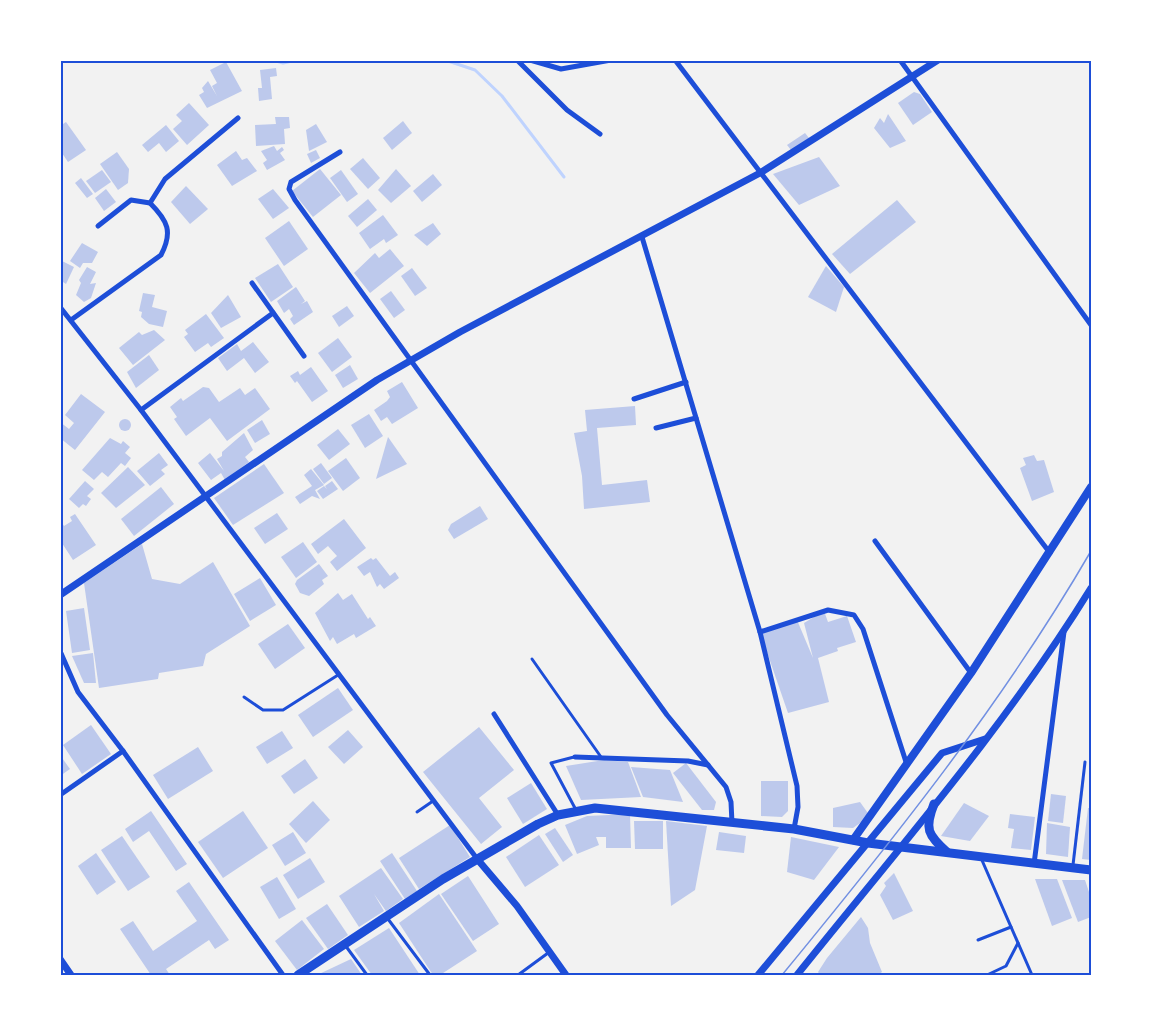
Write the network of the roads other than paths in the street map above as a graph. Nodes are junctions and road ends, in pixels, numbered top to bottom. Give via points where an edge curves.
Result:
1 (517, 60) edge
2 (530, 60) edge
3 (611, 60) edge
4 (900, 60) edge
5 (938, 60) edge
6 (676, 61) edge
7 (912, 76) junction
8 (238, 118) dead end
9 (600, 134) dead end
10 (340, 152) dead end
11 (760, 173) junction
12 (150, 203) junction
13 (98, 226) dead end
14 (642, 237) junction
15 (252, 283) dead end
16 (61, 309) edge
17 (273, 313) junction
18 (71, 320) junction
19 (1091, 325) edge
20 (304, 356) dead end
21 (410, 360) junction
22 (686, 382) junction
23 (634, 399) dead end
24 (141, 410) junction
25 (696, 418) junction
26 (656, 428) dead end
27 (1091, 487) edge
28 (205, 498) junction
29 (874, 541) dead end
30 (1050, 553) junction
31 (1091, 588) edge
32 (60, 595) edge
33 (760, 632) junction
34 (1064, 632) junction
35 (60, 651) edge
36 (532, 659) dead end
37 (971, 673) junction
38 (338, 675) junction
39 (244, 697) dead end
40 (494, 714) dead end
41 (985, 739) junction
42 (123, 751) junction
43 (575, 757) joint
44 (601, 757) junction
45 (1085, 762) dead end
46 (708, 765) junction
47 (908, 765) junction
48 (60, 795) edge
49 (433, 801) junction
50 (934, 804) junction
51 (417, 812) dead end
52 (577, 812) junction
53 (558, 815) junction
54 (732, 825) junction
55 (794, 829) junction
56 (853, 840) junction
57 (868, 843) junction
58 (901, 846) junction
59 (947, 852) junction
60 (980, 857) junction
61 (478, 860) junction
62 (1034, 864) junction
63 (1072, 868) junction
64 (1091, 870) edge
65 (385, 916) junction
66 (1011, 927) junction
67 (978, 940) dead end
68 (345, 943) junction
69 (1018, 943) junction
70 (548, 952) junction
71 (60, 959) edge
72 (798, 974) edge
73 (70, 975) edge
74 (283, 975) edge
75 (298, 975) edge
76 (367, 975) edge
77 (430, 975) edge
78 (518, 975) edge
79 (566, 975) edge
80 (758, 975) edge
81 (987, 975) edge
82 (1032, 975) edge

1 - 9 street via 567,110
2 - 3 street via 561,69
4 - 7 street
5 - 7 street
6 - 11 street
7 - 11 street
7 - 19 street
8 - 12 street via 165,179
10 - 21 street via 291,182 289,189
11 - 14 street
11 - 30 street
12 - 13 street via 131,200
12 - 18 street via 167,225 169,240 161,255
14 - 21 street
14 - 22 street
15 - 17 street
16 - 18 street
17 - 20 street
17 - 24 street
18 - 24 street
21 - 28 street
21 - 46 street
22 - 23 street
22 - 25 street
24 - 28 street
25 - 26 street
25 - 33 street
27 - 30 main road
28 - 32 street
28 - 38 street
29 - 37 street
30 - 37 main road
31 - 34 street
33 - 47 street via 828,610 842,610 860,620
33 - 55 street via 797,786
34 - 41 street
34 - 62 street
35 - 42 street via 78,692
36 - 44 lane
37 - 47 main road
38 - 39 lane via 283,710 263,710
38 - 49 street
40 - 53 street
41 - 50 street
41 - 57 street via 942,753
42 - 48 street
42 - 74 street
43 - 44 street
43 - 52 lane via 551,763
44 - 46 street
45 - 63 lane
46 - 54 street via 726,787
47 - 56 main road
49 - 51 lane
49 - 61 street
50 - 58 street
50 - 59 main road via 928,818 930,835
52 - 53 main road
52 - 54 main road via 616,809
53 - 61 main road
54 - 55 main road
55 - 56 main road
56 - 57 main road
57 - 58 main road
57 - 80 street
58 - 59 main road
58 - 72 street
59 - 60 main road
60 - 62 main road
60 - 66 lane
61 - 65 main road
61 - 70 street via 517,906
62 - 63 main road
63 - 64 main road
65 - 68 main road
65 - 77 lane
66 - 67 lane
66 - 69 lane
68 - 75 main road
68 - 76 lane
69 - 81 lane via 1006,966
69 - 82 lane
70 - 78 lane
70 - 79 street
71 - 73 street

